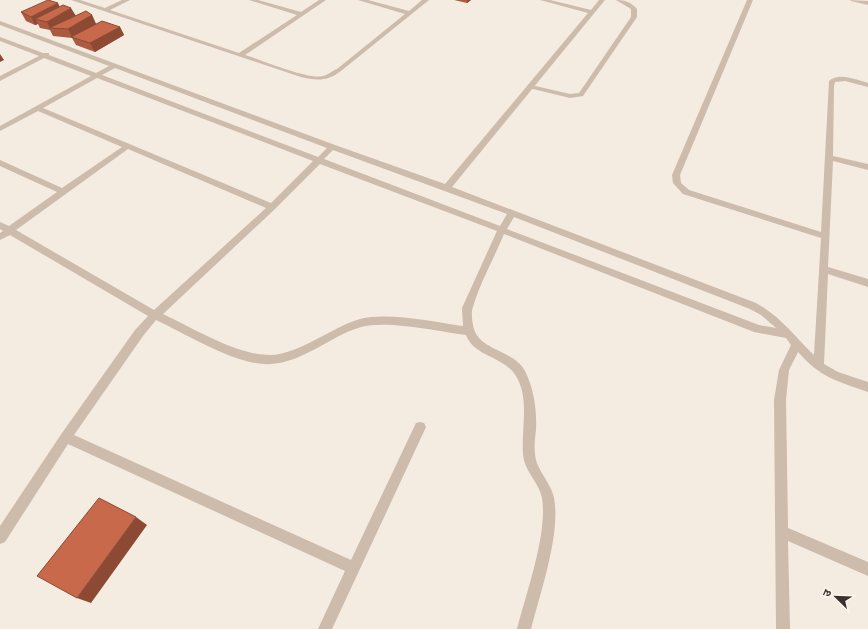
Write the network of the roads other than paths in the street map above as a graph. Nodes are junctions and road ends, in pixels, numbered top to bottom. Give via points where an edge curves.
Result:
1 (74, 0) edge
2 (127, 0) edge
3 (252, 0) edge
4 (323, 0) edge
5 (361, 0) edge
6 (426, 0) edge
7 (543, 0) edge
8 (602, 0) edge
9 (619, 0) edge
10 (750, 0) edge
11 (853, 0) edge
12 (868, 3) edge
13 (106, 10) junction
14 (593, 12) junction
15 (410, 13) junction
16 (301, 14) junction
17 (0, 24) edge
18 (0, 39) edge
19 (61, 47) junction
20 (240, 55) junction
21 (44, 56) junction
22 (114, 66) junction
23 (96, 76) junction
24 (0, 79) edge
25 (868, 85) edge
26 (531, 87) junction
27 (37, 108) junction
28 (0, 129) edge
29 (128, 146) junction
30 (332, 147) junction
31 (829, 158) junction
32 (319, 160) junction
33 (0, 163) edge
34 (868, 167) edge
35 (447, 188) junction
36 (63, 192) junction
37 (272, 207) junction
38 (512, 213) junction
39 (0, 225) edge
40 (10, 230) junction
41 (502, 230) junction
42 (825, 236) junction
43 (0, 238) edge
44 (824, 269) junction
45 (868, 283) edge
46 (155, 315) junction
47 (468, 330) junction
48 (793, 339) junction
49 (819, 366) junction
50 (868, 387) edge
51 (420, 427) dead end
52 (66, 437) junction
53 (782, 532) junction
54 (0, 537) edge
55 (353, 568) junction
56 (868, 569) edge
57 (325, 629) edge
58 (524, 629) edge
59 (782, 629) edge

1 - 13 street
2 - 13 street
3 - 16 street
4 - 16 street
5 - 15 street
6 - 15 street
7 - 14 street
8 - 14 street
9 - 26 street via 634,9 634,17 581,95 570,96
10 - 42 street via 676,180 686,192
11 - 12 street
13 - 20 street
14 - 26 street
15 - 20 street via 339,70 321,79 303,76
16 - 20 street
17 - 19 street
18 - 21 street
19 - 21 street
19 - 22 street
21 - 23 street
21 - 24 street
22 - 23 street
22 - 30 street
23 - 27 street
23 - 32 street
25 - 31 street via 841,79 832,81
26 - 35 street
27 - 28 street
27 - 29 street
29 - 36 street
29 - 37 street
30 - 32 street
30 - 35 street
31 - 34 street
31 - 42 street
32 - 37 street
32 - 41 street
33 - 36 street
35 - 38 street
36 - 40 street
37 - 46 street
38 - 41 street
38 - 48 street via 753,306 775,319
39 - 40 street
40 - 43 street
40 - 46 street
41 - 47 street via 467,308
41 - 48 street via 758,329
42 - 44 street
44 - 45 street
44 - 49 street
46 - 47 street via 230,351 252,358 271,360 294,355 361,323 383,320
46 - 52 street via 139,333
47 - 58 street via 474,341 482,348 513,365 525,384 529,404 529,457 547,496 550,514 547,536
48 - 49 street
48 - 53 street via 784,370 780,400
49 - 50 street via 830,374
51 - 55 street
52 - 54 street
52 - 55 street
53 - 56 street
53 - 59 street
55 - 57 street

